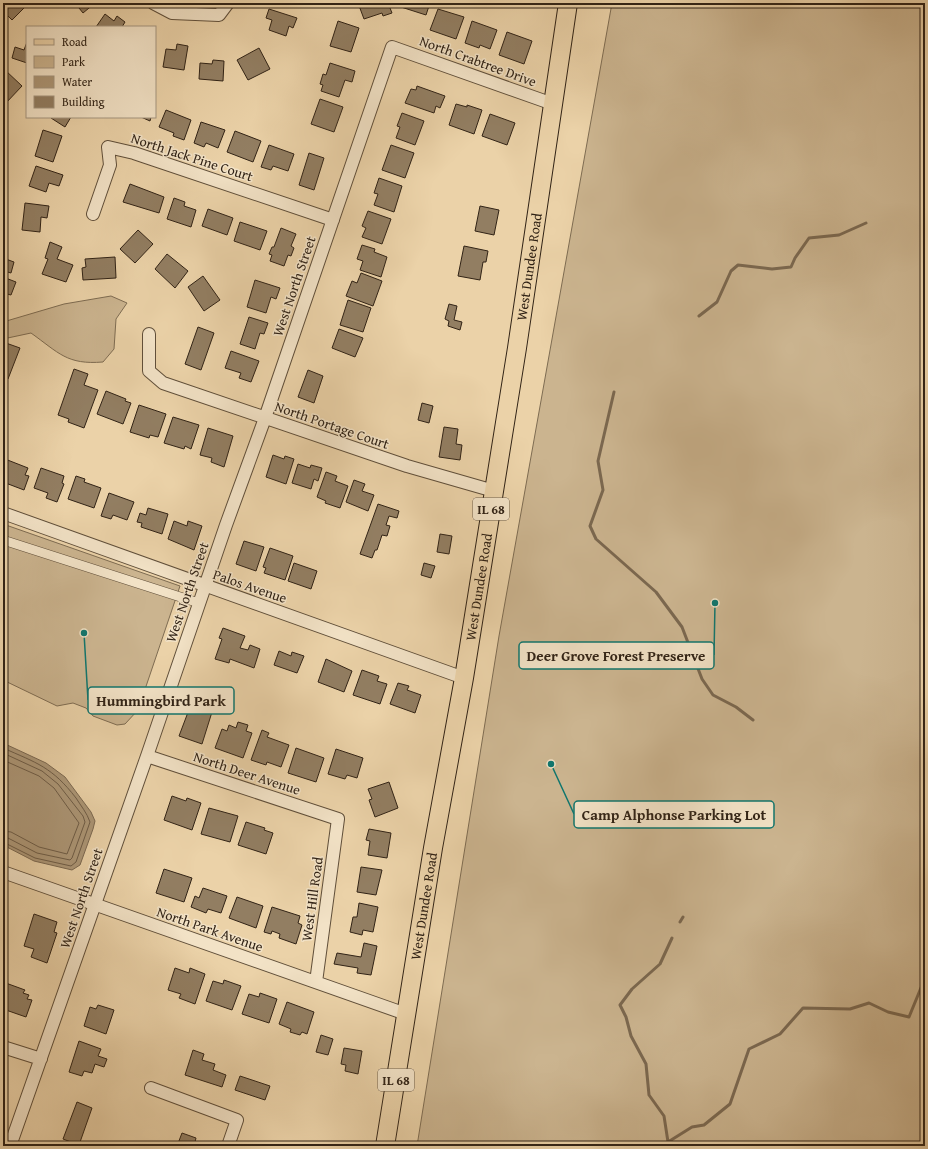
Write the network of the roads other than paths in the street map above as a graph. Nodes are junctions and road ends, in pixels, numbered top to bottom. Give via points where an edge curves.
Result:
1 (153, 3) edge
2 (228, 3) edge
3 (568, 3) edge
4 (392, 47) joint
5 (554, 104) junction
6 (93, 214) dead end
7 (333, 220) junction
8 (149, 334) dead end
9 (265, 418) junction
10 (494, 491) junction
11 (3, 513) edge
12 (3, 540) edge
13 (205, 586) junction
14 (199, 603) junction
15 (464, 678) junction
16 (147, 756) junction
17 (338, 819) joint
18 (3, 872) edge
19 (95, 905) junction
20 (316, 982) junction
21 (406, 1014) junction
22 (3, 1047) edge
23 (41, 1059) junction
24 (152, 1088) dead end
25 (10, 1146) edge
26 (228, 1146) edge
27 (386, 1146) edge

1 - 2 street via 172,13 219,15
3 - 5 main road, West Dundee Road / IL 68
4 - 5 street, North Crabtree Drive
4 - 7 street, West North Street
5 - 10 main road, West Dundee Road / IL 68
6 - 7 street, North Jack Pine Court via 110,165 108,147 134,153
7 - 9 street, West North Street
8 - 9 street, North Portage Court via 149,371 163,383
9 - 10 street, North Portage Court via 407,466
9 - 13 street, West North Street
10 - 15 main road, West Dundee Road / IL 68
11 - 13 street, Palos Avenue
12 - 14 street
13 - 14 street, West North Street
13 - 15 street, Palos Avenue
14 - 16 street, West North Street
15 - 21 main road, West Dundee Road / IL 68
16 - 17 street, North Deer Avenue
16 - 19 street, West North Street
17 - 20 street, West Hill Road
18 - 19 street, North Park Avenue
19 - 20 street, North Park Avenue
19 - 23 street, West North Street
20 - 21 street, North Park Avenue
21 - 27 main road, West Dundee Road / IL 68
22 - 23 street
23 - 25 street, West North Street
24 - 26 street via 237,1120

